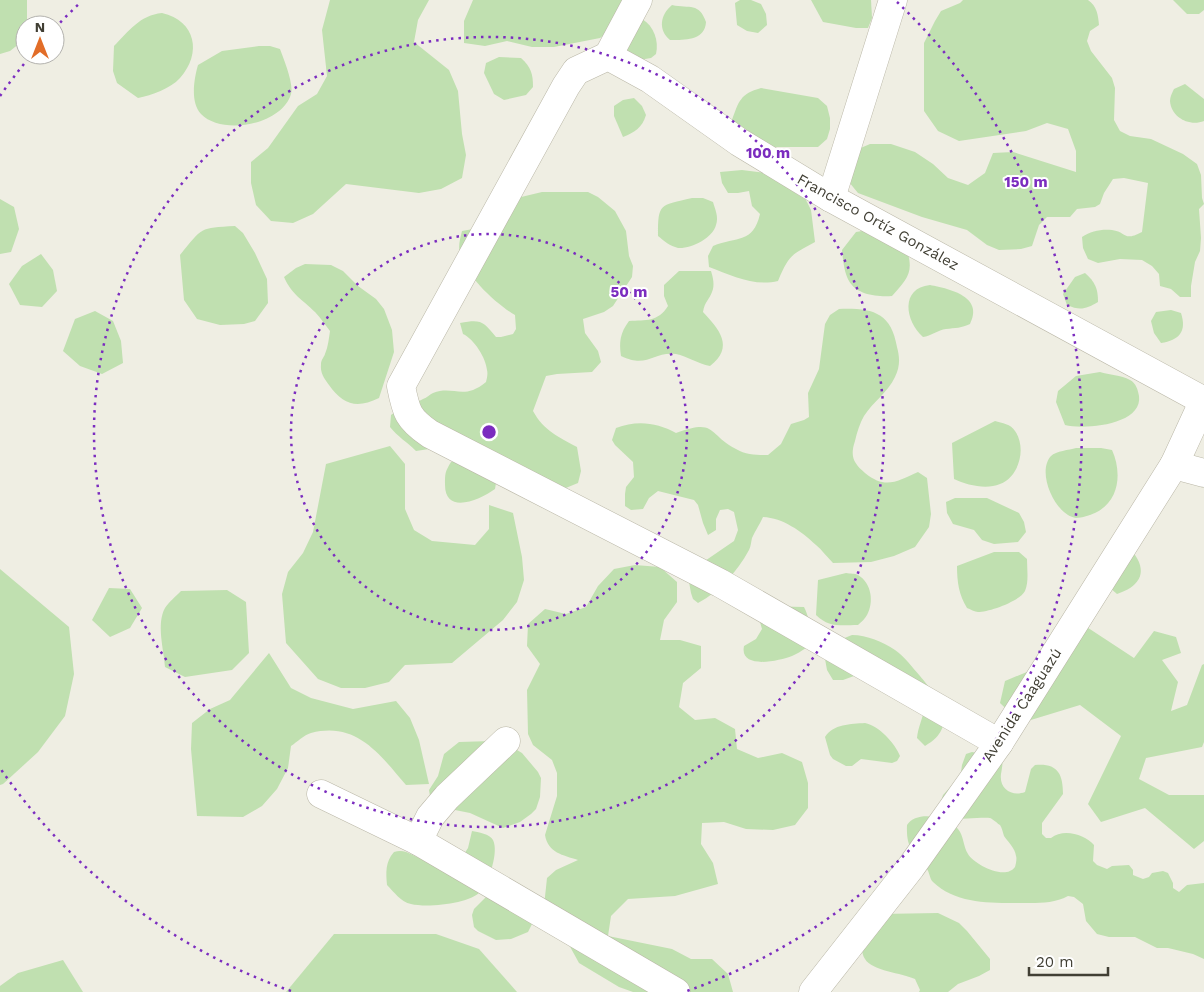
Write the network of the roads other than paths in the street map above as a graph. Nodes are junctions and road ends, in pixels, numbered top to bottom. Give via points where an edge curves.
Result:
1 (638, 0) edge
2 (893, 0) edge
3 (608, 56) junction
4 (831, 198) junction
5 (1204, 400) edge
6 (1174, 465) junction
7 (1204, 473) edge
8 (506, 741) dead end
9 (1000, 743) junction
10 (321, 794) dead end
11 (418, 841) junction
12 (676, 992) edge
13 (813, 992) edge

1 - 3 street
2 - 4 street
3 - 4 street, Francisco Ortíz González via 650,79 739,142
3 - 9 street via 576,71 566,86 401,386 406,409 416,424 430,434 720,583
4 - 5 street, Francisco Ortíz González
5 - 6 street, Avenida Caaguazú
6 - 7 street
6 - 9 street, Avenida Caaguazú
8 - 11 street via 446,798 430,817
9 - 13 street, Avenida Caaguazú via 911,868
10 - 11 street
11 - 12 street

